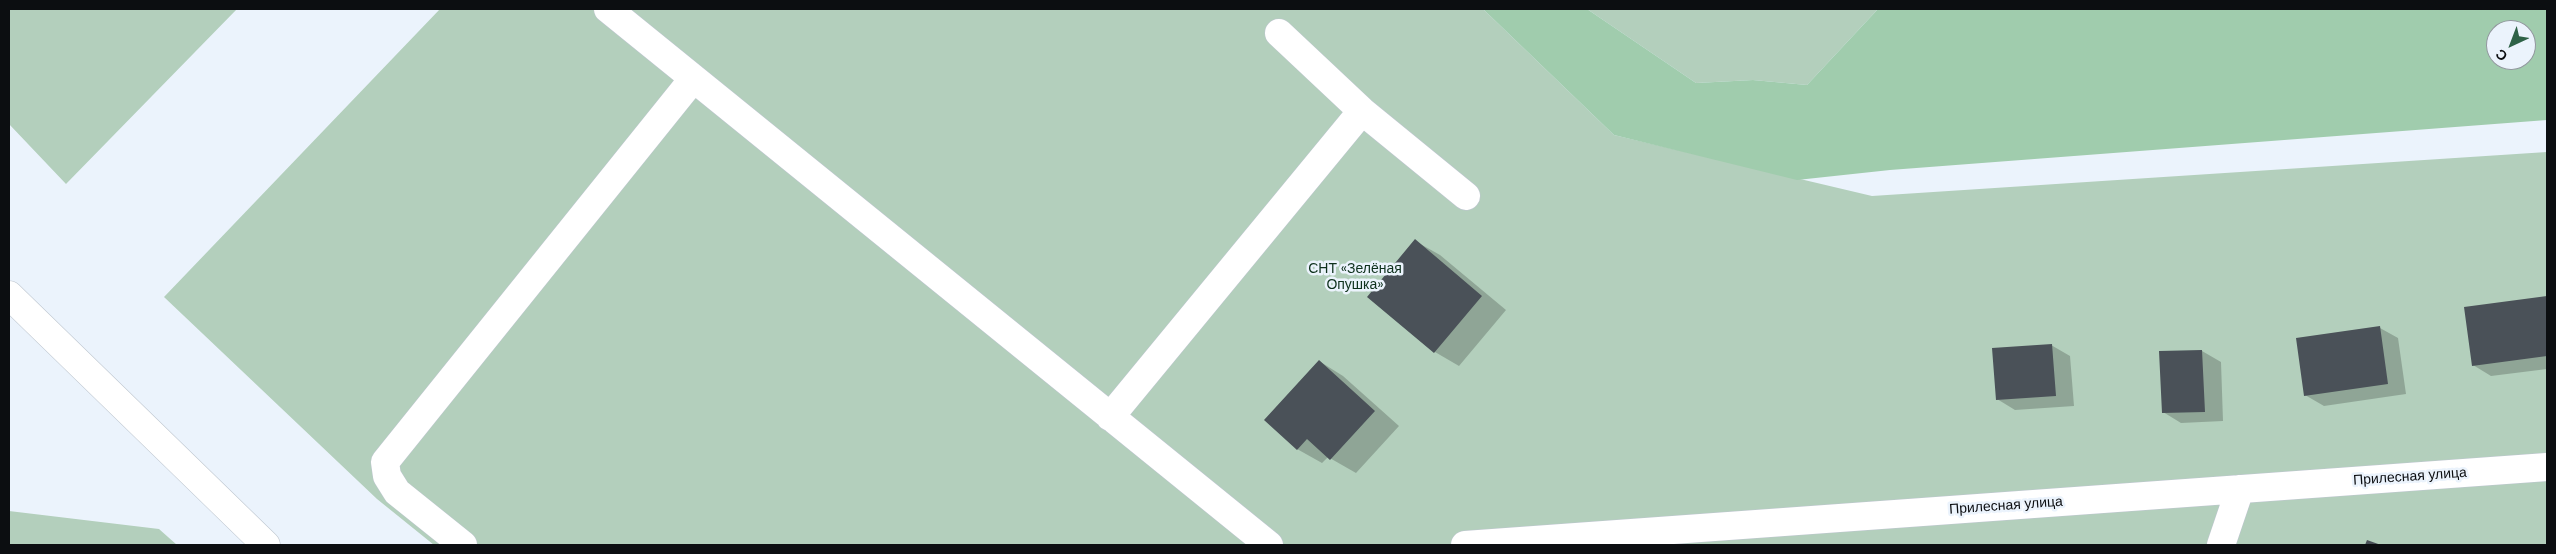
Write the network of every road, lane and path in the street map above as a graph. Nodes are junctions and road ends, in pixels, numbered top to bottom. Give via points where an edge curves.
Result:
1 (608, 9) edge
2 (1279, 34) dead end
3 (693, 79) junction
4 (1362, 111) junction
5 (1466, 196) dead end
6 (9, 295) edge
7 (1110, 417) junction
8 (2547, 467) edge
9 (2240, 489) junction
10 (266, 545) edge
11 (463, 545) edge
12 (1269, 545) edge
13 (1465, 545) edge
14 (2221, 545) edge

1 - 3 street
2 - 4 street
3 - 7 street
3 - 11 street via 385,462 387,476 397,492
4 - 5 street
4 - 7 street
6 - 10 street
7 - 12 street
8 - 9 street, Прилесная улица
9 - 13 street, Прилесная улица
9 - 14 street

